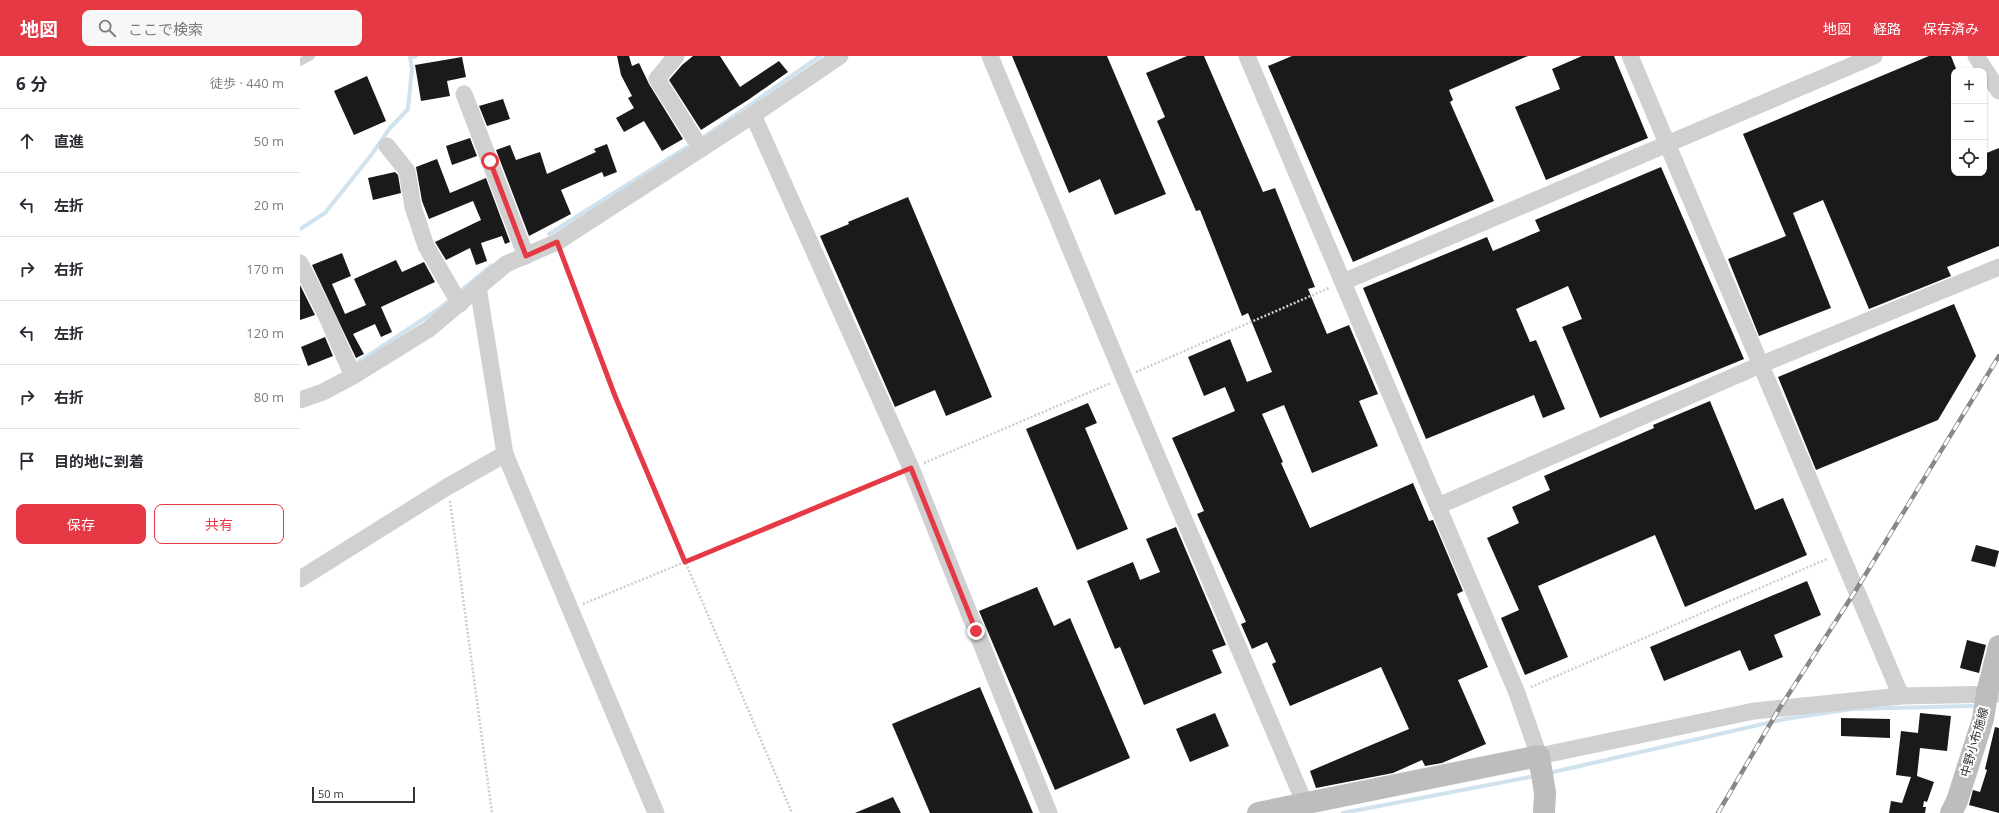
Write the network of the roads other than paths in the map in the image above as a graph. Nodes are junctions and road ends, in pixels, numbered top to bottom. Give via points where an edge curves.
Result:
1 (311, 56) edge
2 (676, 56) edge
3 (840, 56) edge
4 (990, 56) edge
5 (1630, 56) edge
6 (1874, 56) edge
7 (1976, 56) edge
8 (1251, 57) edge
9 (300, 62) edge
10 (1999, 91) edge
11 (464, 94) dead end
12 (753, 115) junction
13 (1667, 144) junction
14 (387, 146) dead end
15 (701, 149) junction
16 (526, 256) junction
17 (300, 263) edge
18 (1999, 267) edge
19 (1343, 282) junction
20 (478, 287) junction
21 (460, 304) junction
22 (1760, 365) junction
23 (353, 376) junction
24 (300, 400) edge
25 (506, 454) junction
26 (1438, 506) junction
27 (300, 579) edge
28 (1999, 646) edge
29 (1993, 693) edge
30 (1900, 696) junction
31 (1539, 756) junction
32 (1545, 803) edge
33 (1306, 804) junction
34 (656, 813) edge
35 (1049, 813) edge
36 (1258, 813) edge
37 (1951, 813) edge

1 - 9 lane
2 - 15 street via 657,79
3 - 12 street
4 - 33 street
5 - 13 street
6 - 13 street
7 - 10 street
8 - 19 street
11 - 16 street
12 - 15 street
12 - 35 street via 911,468
13 - 19 street
13 - 22 street
14 - 21 street via 407,170 413,207 426,246
15 - 16 street via 557,242
16 - 20 street via 506,264
17 - 23 street
18 - 22 street
19 - 26 street
20 - 21 street
20 - 25 street
21 - 23 street via 428,329
22 - 26 street
22 - 30 street
23 - 24 street via 323,392
25 - 27 street
25 - 34 street
26 - 31 street via 1517,693
28 - 29 street, 中野小布施線
29 - 30 street
29 - 37 street, 中野小布施線
30 - 31 street via 1754,711
31 - 32 street
31 - 33 street
33 - 36 street

